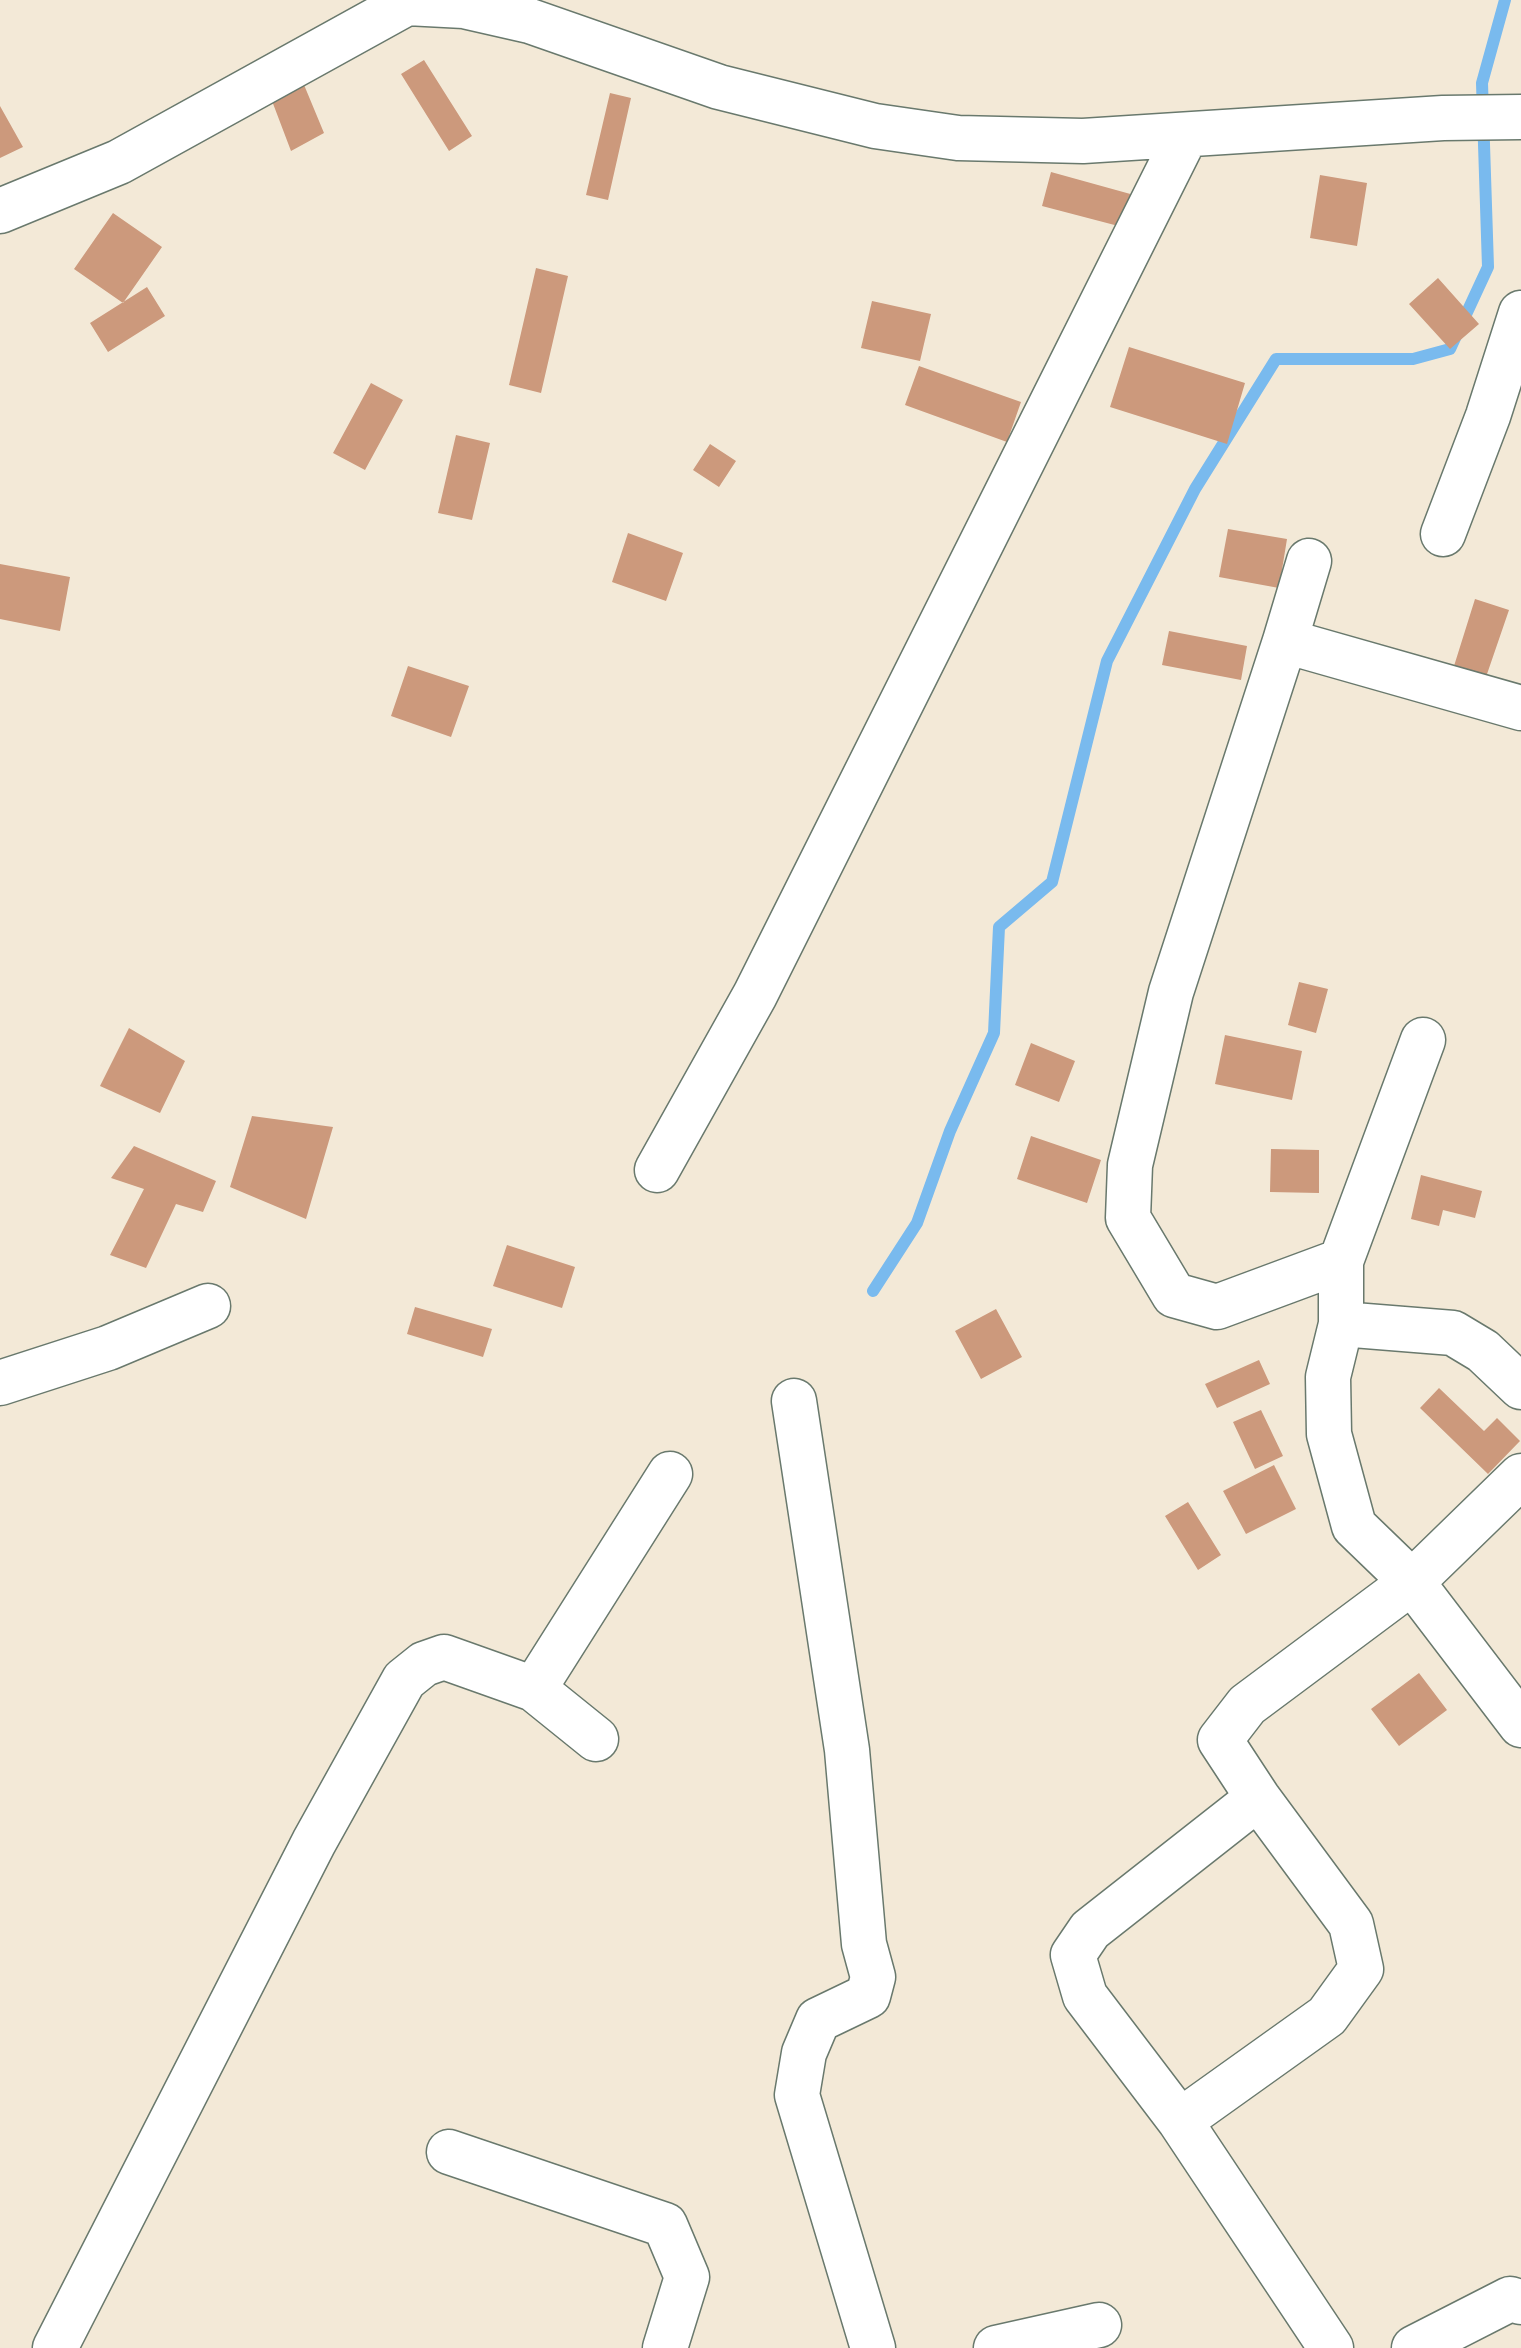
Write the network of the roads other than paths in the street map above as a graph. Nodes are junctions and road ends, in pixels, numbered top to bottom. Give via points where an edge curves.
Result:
1 (407, 2) edge
2 (1521, 117) edge
3 (1186, 135) junction
4 (0, 211) edge
5 (1521, 313) edge
6 (1443, 534) dead end
7 (1309, 561) dead end
8 (1285, 641) junction
9 (1521, 708) edge
10 (1423, 1040) dead end
11 (657, 1170) dead end
12 (1341, 1261) junction
13 (208, 1306) dead end
14 (1341, 1324) junction
15 (0, 1383) edge
16 (1521, 1387) edge
17 (794, 1401) dead end
18 (670, 1474) dead end
19 (1521, 1476) edge
20 (1412, 1582) junction
21 (534, 1689) junction
22 (1521, 1725) edge
23 (596, 1739) dead end
24 (1258, 1798) junction
25 (1180, 2121) junction
26 (449, 2152) dead end
27 (1521, 2302) edge
28 (1099, 2325) dead end
29 (1481, 2335) edge
30 (55, 2348) edge
31 (665, 2348) edge
32 (873, 2348) edge
33 (996, 2348) edge
34 (1331, 2348) edge
35 (1414, 2348) edge

1 - 3 street via 464,6 530,21 719,87 875,126 958,138 1083,141
1 - 4 street via 119,162
2 - 3 street
3 - 11 street via 755,995
5 - 6 street
7 - 8 street
8 - 9 street
8 - 12 street via 1171,992 1130,1165 1128,1218 1174,1295 1217,1307
10 - 12 street
12 - 14 street
13 - 15 street via 108,1348
14 - 16 street via 1453,1333 1483,1351
14 - 20 street via 1328,1377 1329,1434 1354,1526
17 - 32 street via 847,1750 864,1944 873,1977 868,1996 818,2020 804,2053 797,2095
18 - 21 street
19 - 20 street
20 - 22 street
20 - 24 street via 1247,1705 1220,1740
21 - 23 street
21 - 30 street via 444,1657 404,1680 314,1842
24 - 25 street via 1351,1924 1361,1969 1327,2016
24 - 25 street via 1090,1930 1073,1955 1085,1996
25 - 34 street
26 - 31 street via 665,2225 687,2277
27 - 29 street via 1510,2299
28 - 33 street
29 - 35 street

